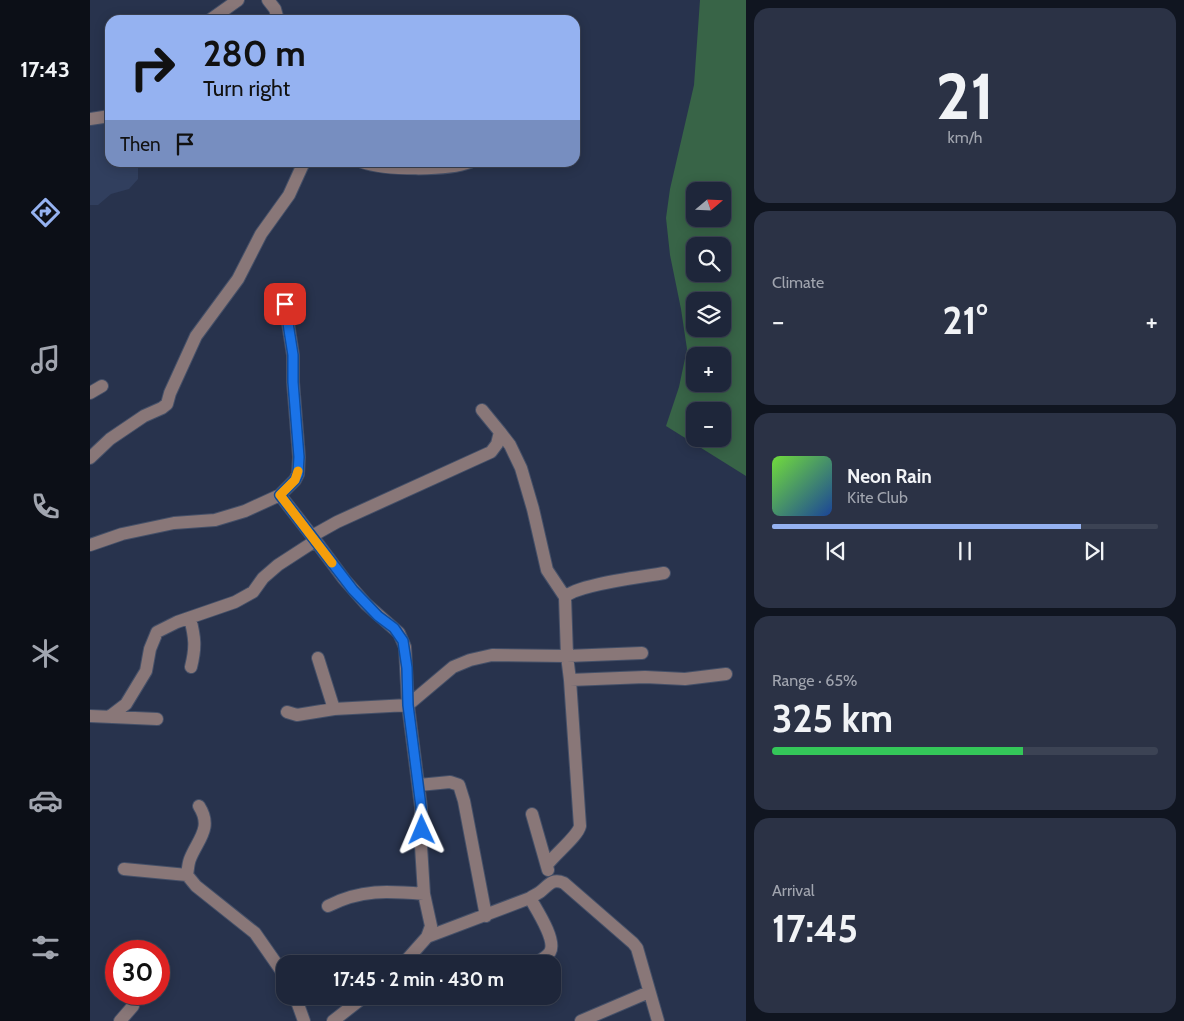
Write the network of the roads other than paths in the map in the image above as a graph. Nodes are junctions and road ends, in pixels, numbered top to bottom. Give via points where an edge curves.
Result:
1 (238, 0) edge
2 (268, 0) edge
3 (217, 15) edge
4 (277, 15) edge
5 (105, 117) edge
6 (90, 119) edge
7 (302, 167) edge
8 (402, 167) edge
9 (440, 167) edge
10 (285, 304) dead end
11 (102, 386) dead end
12 (90, 393) edge
13 (482, 410) dead end
14 (500, 432) junction
15 (90, 458) edge
16 (280, 495) junction
17 (313, 538) junction
18 (90, 545) edge
19 (664, 573) dead end
20 (565, 597) junction
21 (190, 618) junction
22 (642, 654) dead end
23 (567, 656) junction
24 (318, 658) dead end
25 (191, 666) dead end
26 (726, 674) dead end
27 (570, 680) junction
28 (408, 705) junction
29 (334, 709) junction
30 (287, 712) dead end
31 (90, 716) edge
32 (109, 717) junction
33 (157, 720) dead end
34 (419, 785) junction
35 (199, 806) dead end
36 (532, 814) dead end
37 (547, 865) junction
38 (124, 869) dead end
39 (186, 875) junction
40 (550, 882) junction
41 (424, 894) junction
42 (530, 898) junction
43 (328, 906) dead end
44 (486, 916) junction
45 (428, 937) junction
46 (411, 955) edge
47 (548, 955) edge
48 (276, 963) edge
49 (649, 992) junction
50 (299, 1005) edge
51 (353, 1005) edge
52 (133, 1006) dead end
53 (120, 1021) edge
54 (304, 1021) edge
55 (333, 1021) edge
56 (581, 1021) edge
57 (658, 1021) edge

1 - 3 street
2 - 4 street
5 - 6 street
7 - 15 street via 289,195 261,234 238,279 196,336 167,404 144,416
8 - 9 street
10 - 16 street via 293,355 299,457 295,480
11 - 12 street
13 - 14 street
14 - 17 street via 497,444 490,452 337,522
14 - 20 street via 521,468 546,570
16 - 17 street
16 - 18 street via 215,520 157,526
17 - 21 street via 263,578 253,592
17 - 28 street via 366,604 399,633 405,647
19 - 20 street via 586,586
20 - 23 street
21 - 25 street via 195,639
21 - 32 street via 157,632 146,671 126,704
22 - 23 street
23 - 27 street
23 - 28 street via 492,655 470,660 454,667
24 - 29 street
26 - 27 street via 685,679
27 - 37 street via 580,829
28 - 29 street
28 - 34 street
29 - 30 street via 294,715
31 - 32 street
32 - 33 street
34 - 41 street
34 - 44 street via 450,782 459,785
35 - 39 street via 206,824 189,860
36 - 37 street
37 - 40 street
38 - 39 street
39 - 48 street via 255,933
40 - 42 street
40 - 49 street via 564,883 633,943
41 - 43 street via 368,893 348,896
41 - 45 street via 431,926
42 - 44 street
42 - 47 street via 551,940
44 - 45 street
45 - 46 street
49 - 56 street
49 - 57 street
50 - 54 street
51 - 55 street
52 - 53 street

